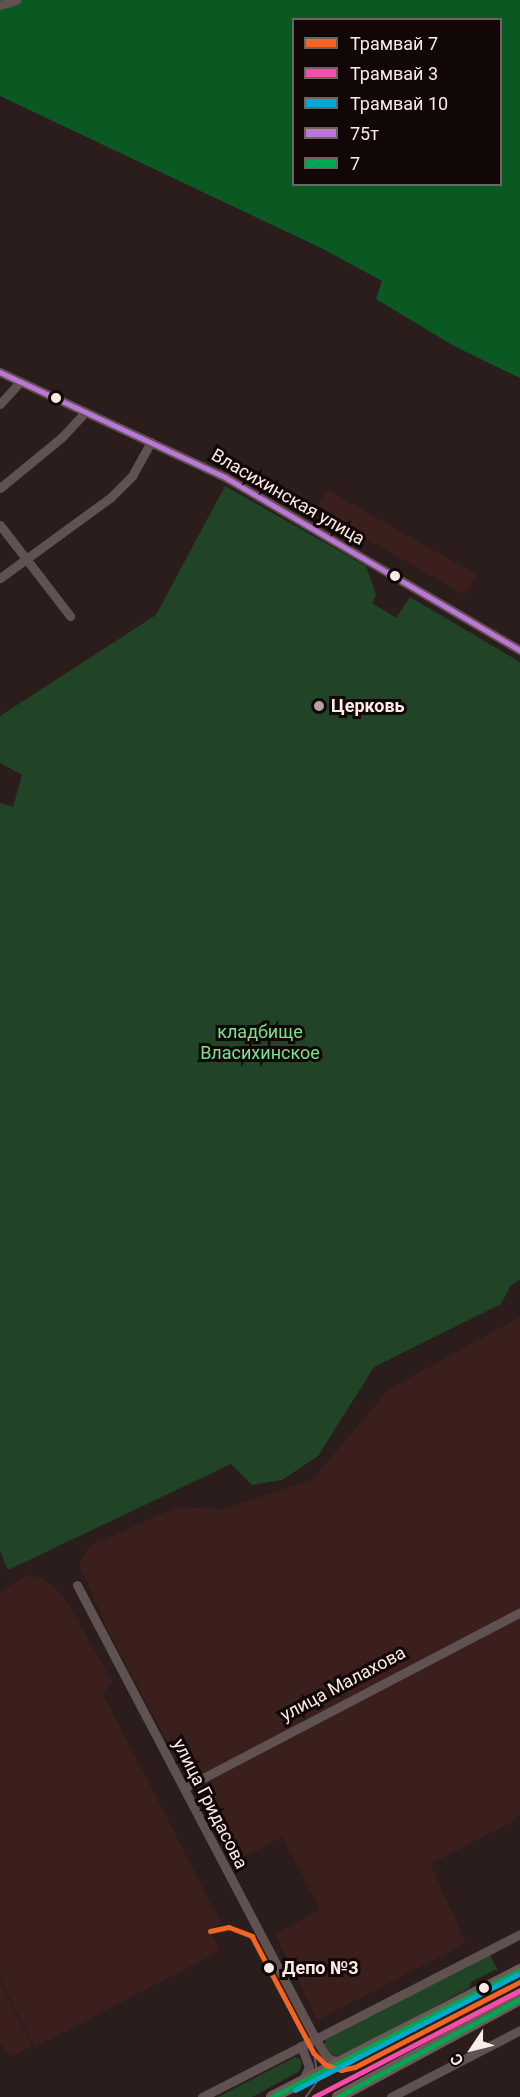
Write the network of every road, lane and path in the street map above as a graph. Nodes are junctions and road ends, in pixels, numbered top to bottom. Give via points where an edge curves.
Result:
1 (16, 0) edge
2 (0, 4) edge
3 (0, 372) edge
4 (20, 382) junction
5 (0, 404) edge
6 (86, 412) junction
7 (151, 442) junction
8 (0, 488) edge
9 (0, 525) edge
10 (26, 558) junction
11 (0, 578) edge
12 (70, 616) dead end
13 (520, 650) edge
14 (77, 1585) dead end
15 (520, 1612) edge
16 (184, 1788) junction
17 (520, 1934) edge
18 (520, 1970) edge
19 (520, 1999) edge
20 (520, 2030) edge
21 (315, 2038) junction
22 (301, 2046) junction
23 (345, 2061) junction
24 (301, 2082) junction
25 (202, 2097) edge
26 (272, 2097) edge
27 (338, 2097) edge
28 (391, 2097) edge

1 - 2 street
3 - 4 street, Власихинская улица
4 - 5 street
4 - 6 street, Власихинская улица
6 - 7 street, Власихинская улица
6 - 8 street
7 - 10 street via 132,476 111,497
7 - 13 street, Власихинская улица via 257,495
9 - 10 street
10 - 11 street
10 - 12 street
14 - 16 street, улица Гридасова
15 - 16 street, улица Малахова
16 - 21 street, улица Гридасова
17 - 21 street
18 - 23 main road
19 - 27 main road
20 - 28 street
21 - 22 street
21 - 23 street, улица Гридасова via 331,2060
22 - 24 street via 309,2067
22 - 25 street
23 - 24 main road
24 - 26 main road

